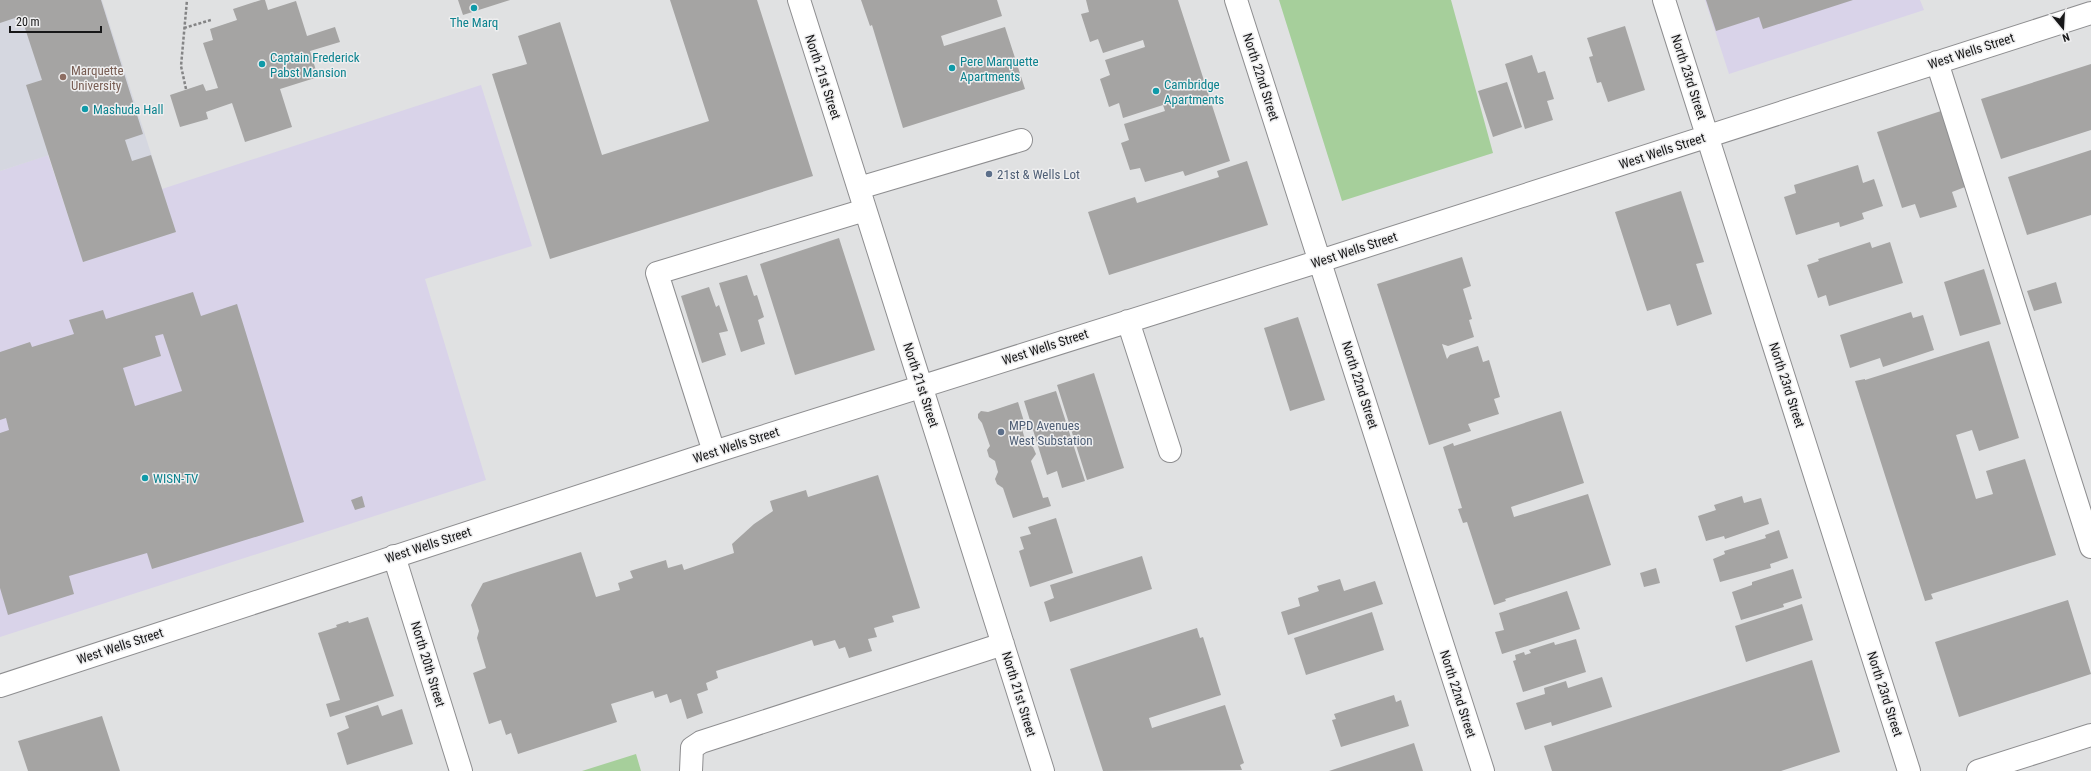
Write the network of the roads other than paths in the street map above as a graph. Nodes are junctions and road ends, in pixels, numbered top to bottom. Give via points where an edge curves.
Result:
1 (799, 0) edge
2 (1236, 0) edge
3 (1664, 0) edge
4 (2091, 13) edge
5 (1937, 62) junction
6 (1708, 136) junction
7 (1021, 140) dead end
8 (859, 188) junction
9 (865, 210) junction
10 (1320, 261) junction
11 (1128, 321) junction
12 (921, 386) junction
13 (1170, 451) dead end
14 (714, 452) junction
15 (2091, 547) edge
16 (394, 556) junction
17 (1003, 644) junction
18 (0, 686) edge
19 (2091, 735) edge
20 (461, 771) edge
21 (691, 771) edge
22 (1043, 771) edge
23 (1483, 771) edge
24 (1909, 771) edge
25 (1978, 771) edge

1 - 8 street, North 21st Street
2 - 10 street, North 22nd Street
3 - 6 street, North 23rd Street
4 - 5 street, West Wells Street
5 - 6 street, West Wells Street
5 - 15 street
6 - 10 street, West Wells Street
6 - 24 street, North 23rd Street
7 - 8 street
8 - 9 street, North 21st Street
9 - 12 street, North 21st Street
9 - 14 street via 656,273
10 - 11 street, West Wells Street
10 - 23 street, North 22nd Street
11 - 12 street, West Wells Street
11 - 13 street
12 - 14 street, West Wells Street
12 - 17 street, North 21st Street
14 - 16 street, West Wells Street
16 - 18 street, West Wells Street
16 - 20 street, North 20th Street
17 - 21 street via 701,742 692,748
17 - 22 street, North 21st Street
19 - 25 street

